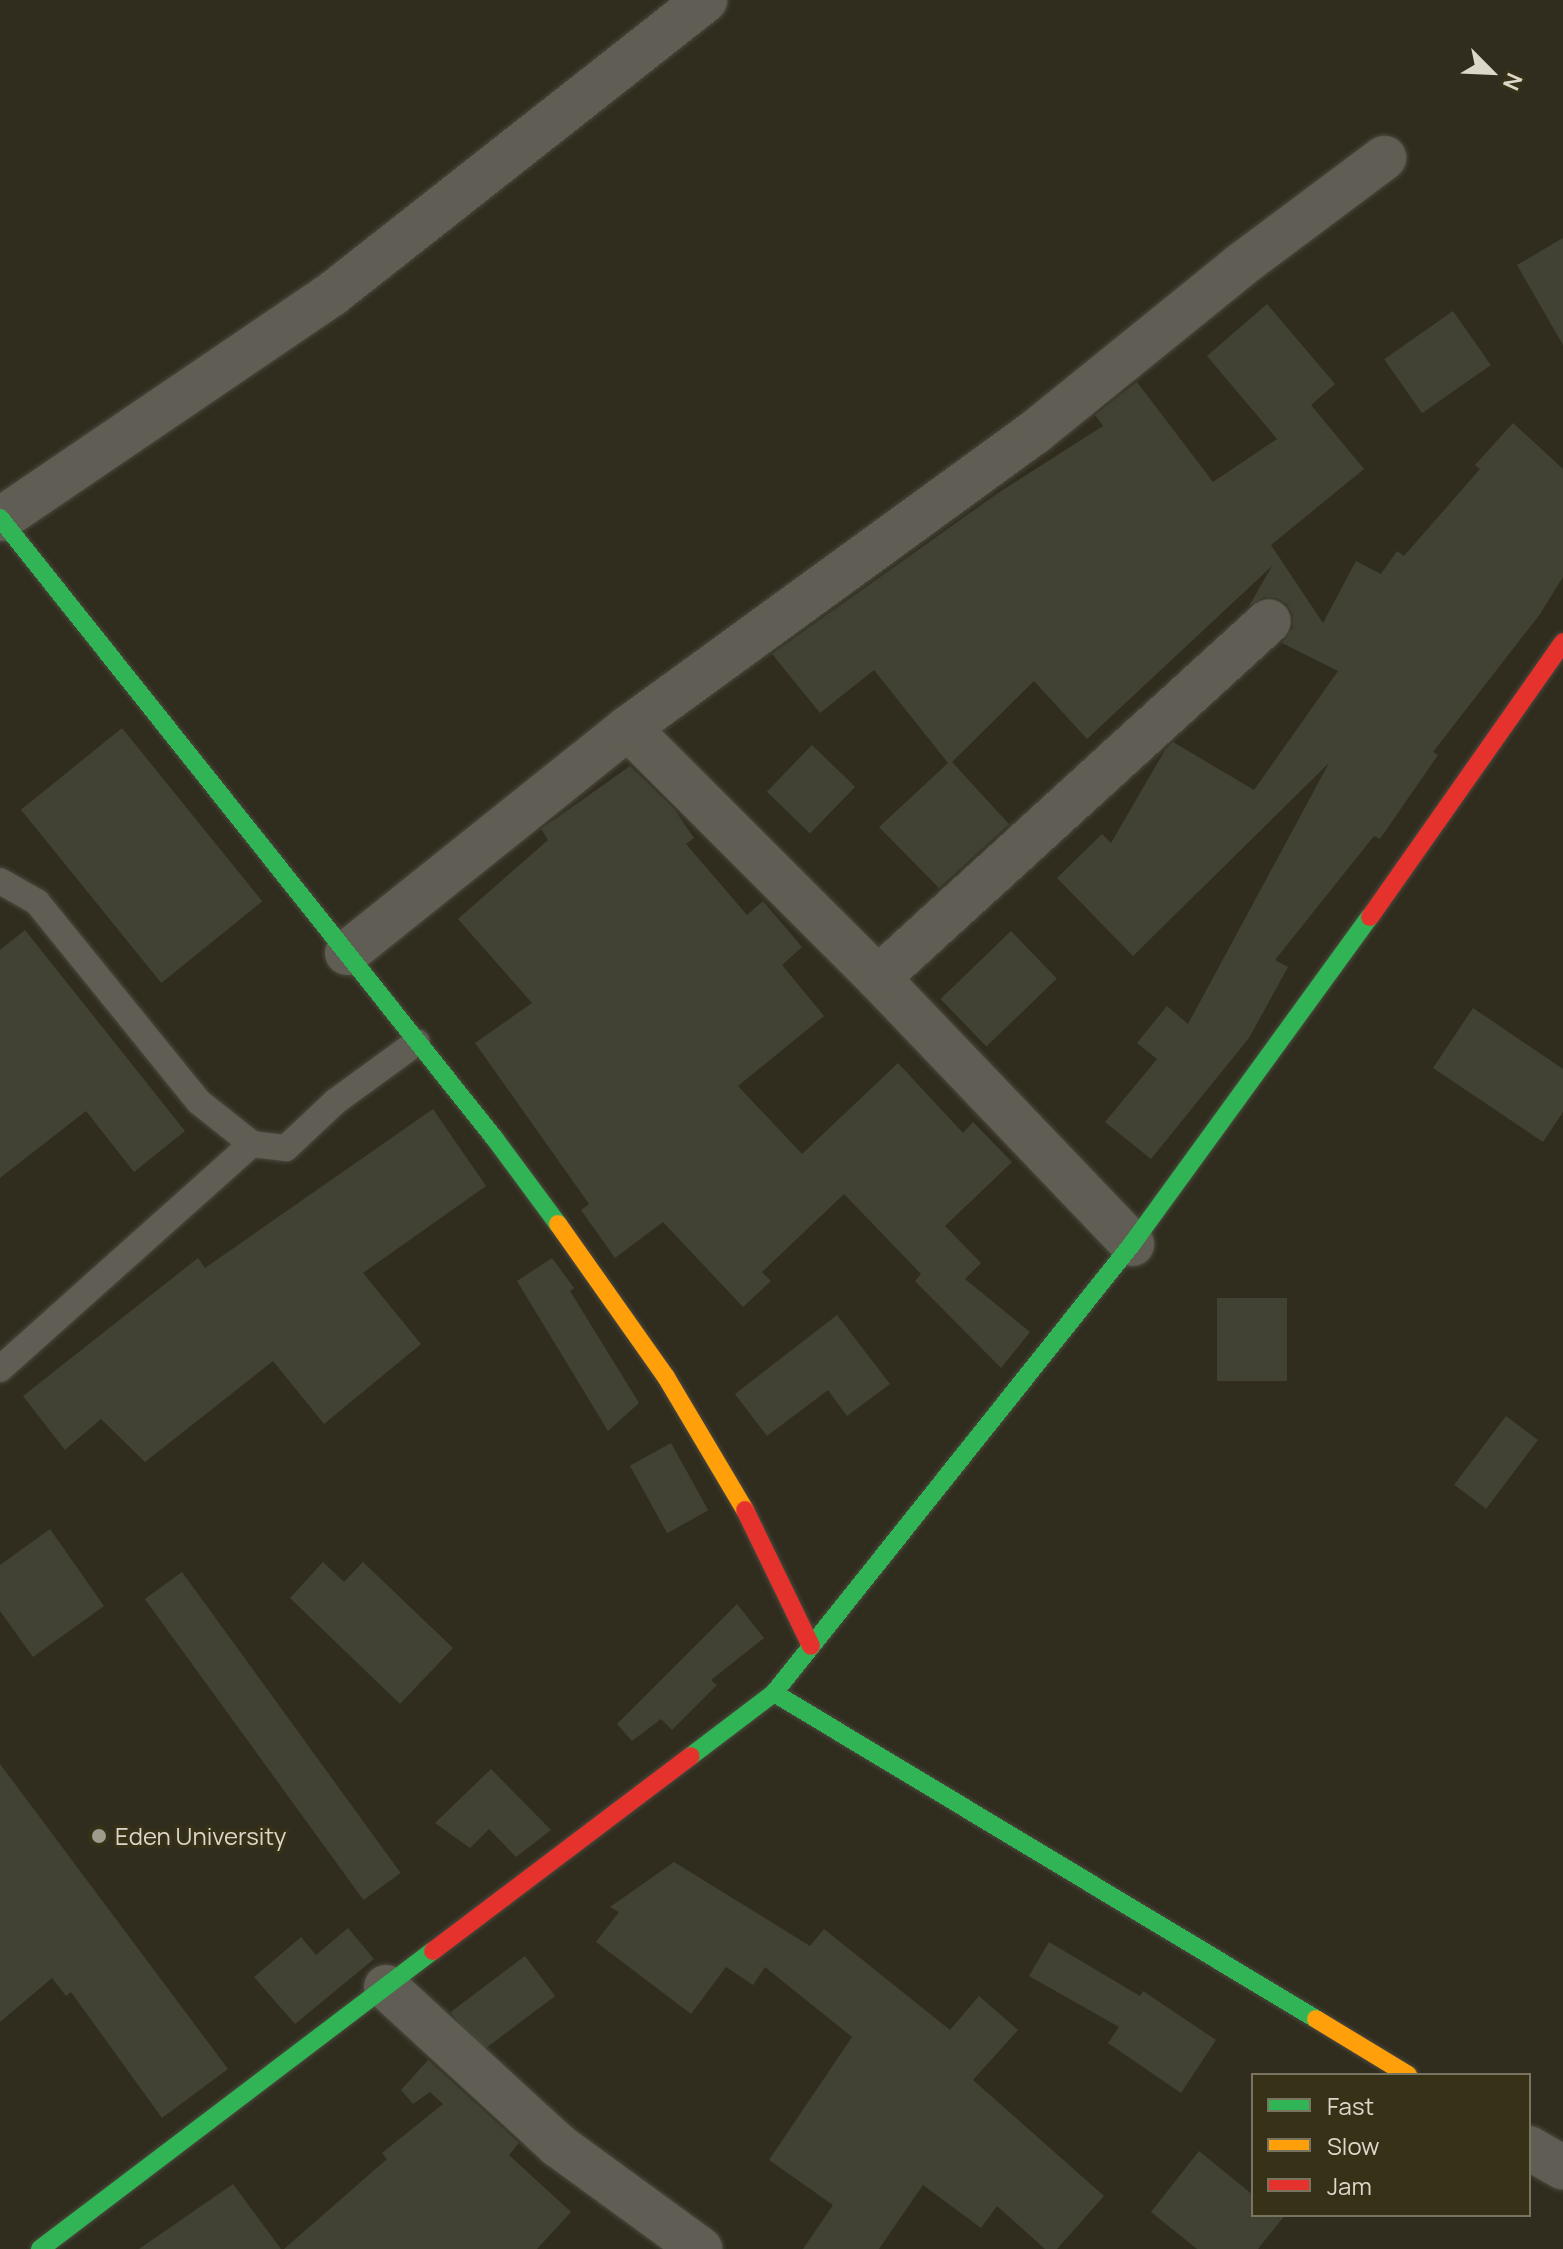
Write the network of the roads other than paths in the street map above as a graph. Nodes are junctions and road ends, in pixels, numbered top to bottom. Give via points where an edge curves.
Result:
1 (705, 0) edge
2 (1384, 158) dead end
3 (0, 518) edge
4 (1269, 621) dead end
5 (1563, 642) edge
6 (628, 728) junction
7 (0, 881) edge
8 (347, 953) junction
9 (878, 978) junction
10 (417, 1042) junction
11 (252, 1144) junction
12 (1132, 1244) junction
13 (0, 1369) edge
14 (811, 1646) junction
15 (774, 1693) junction
16 (386, 1987) junction
17 (1405, 2073) edge
18 (1531, 2149) edge
19 (1563, 2168) edge
20 (40, 2249) edge
21 (700, 2249) edge

1 - 3 street via 332,294
2 - 6 street via 1241,265 1035,432
3 - 8 street
4 - 9 street
5 - 12 street
6 - 8 street
6 - 9 street
7 - 11 lane via 37,902 199,1102
8 - 10 street
9 - 12 street
10 - 11 lane via 336,1101 286,1148
10 - 14 street via 513,1164 666,1377 756,1530
11 - 13 lane
12 - 14 street
14 - 15 street
15 - 16 street
15 - 17 street
16 - 20 street
16 - 21 street via 559,2146
18 - 19 street

